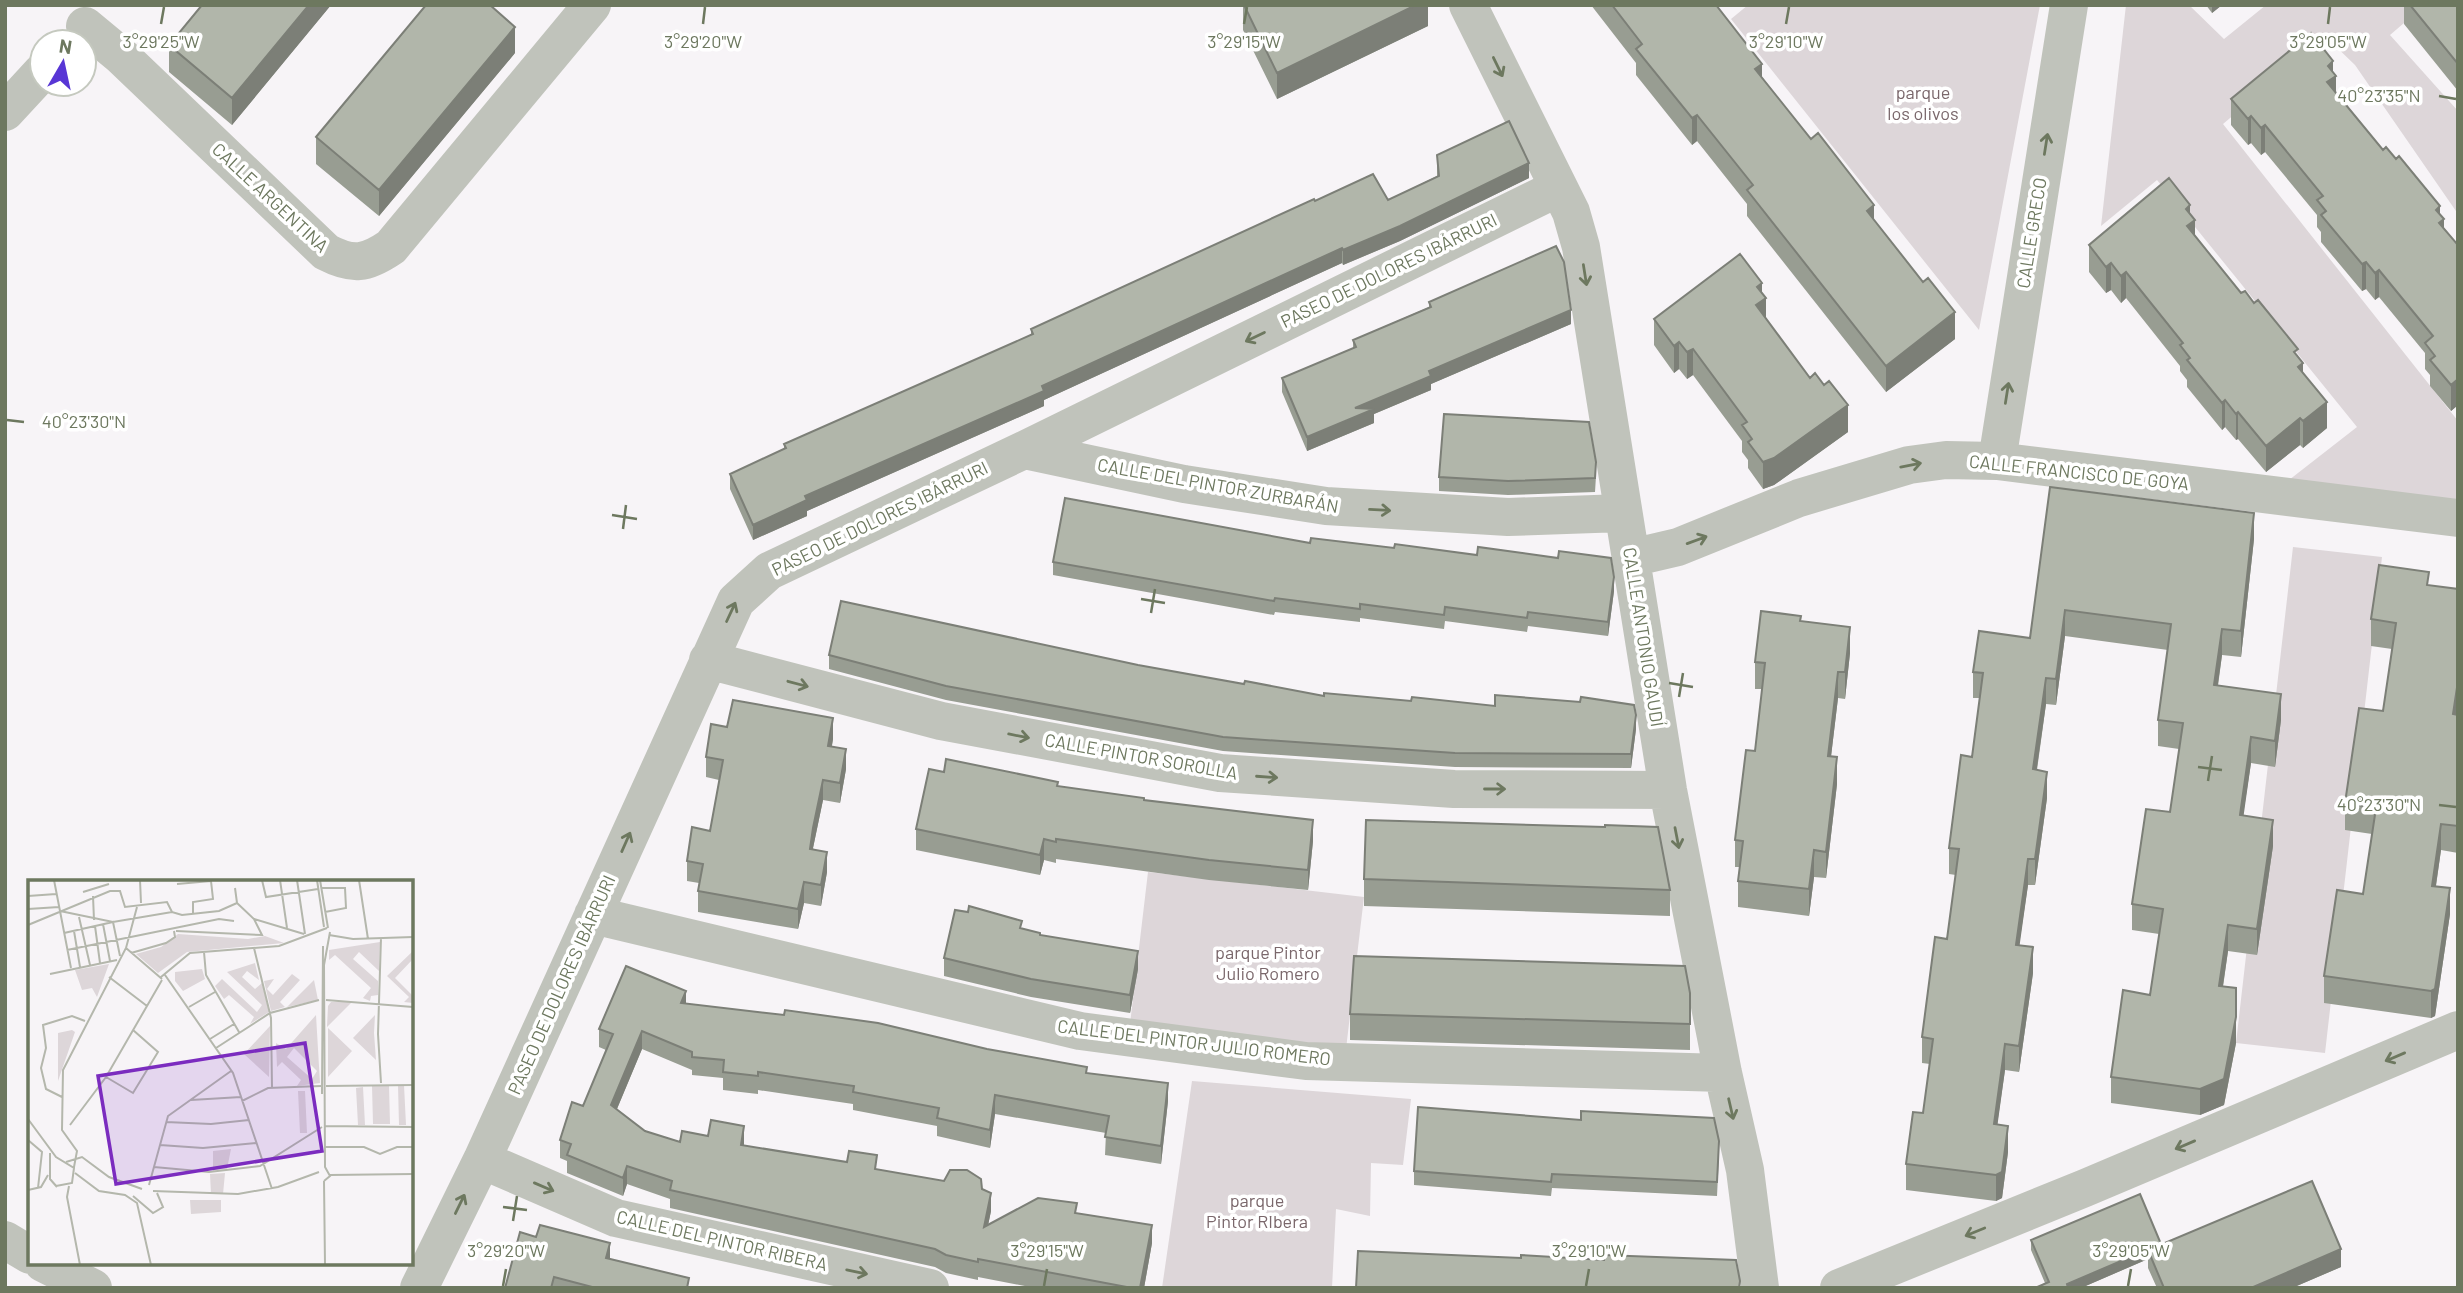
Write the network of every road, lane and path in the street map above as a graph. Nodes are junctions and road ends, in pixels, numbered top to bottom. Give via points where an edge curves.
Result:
1 (592, 5) edge
2 (1468, 5) edge
3 (2068, 5) edge
4 (85, 24) edge
5 (28, 87) edge
6 (5, 112) edge
7 (1558, 188) junction
8 (1024, 450) junction
9 (1997, 461) junction
10 (1623, 513) junction
11 (2458, 518) edge
12 (1631, 558) junction
13 (708, 660) junction
14 (1668, 790) junction
15 (593, 915) junction
16 (2458, 1030) edge
17 (1723, 1073) junction
18 (482, 1160) junction
19 (5, 1240) edge
20 (28, 1254) edge
21 (47, 1265) edge
22 (93, 1288) edge
23 (419, 1288) edge
24 (930, 1288) edge
25 (1760, 1288) edge
26 (1839, 1288) edge

1 - 4 street, CALLE ARGENTINA via 391,247 372,260 345,262 326,252
2 -> 7 street, CALLE ANTONIO GAUDÍ
9 -> 3 street, CALLE GRECO
5 - 6 street
7 -> 8 street, PASEO DE DOLORES IBÁRRURI
7 -> 10 street, CALLE ANTONIO GAUDÍ via 1581,247
8 -> 10 street, CALLE DEL PINTOR ZURBARÁN via 1184,484 1326,506 1508,517
13 -> 8 street, PASEO DE DOLORES IBÁRRURI via 736,601 769,571
9 - 11 street, CALLE FRANCISCO DE GOYA
12 -> 9 street, CALLE FRANCISCO DE GOYA via 1670,550 1799,498 1909,465
10 - 12 street, CALLE ANTONIO GAUDÍ
12 - 14 street, CALLE ANTONIO GAUDÍ
13 -> 14 street, CALLE PINTOR SOROLLA via 941,721 1220,773 1454,789
15 -> 13 street, PASEO DE DOLORES IBÁRRURI
14 -> 17 street, CALLE ANTONIO GAUDÍ
15 - 17 street, CALLE DEL PINTOR JULIO ROMERO via 1080,1031 1306,1061
15 - 18 street, PASEO DE DOLORES IBÁRRURI
16 -> 26 street
17 -> 25 street, CALLE ANTONIO GAUDÍ via 1745,1170
23 -> 18 street, PASEO DE DOLORES IBÁRRURI
18 -> 24 street, CALLE DEL PINTOR RIBERA via 616,1218
19 - 20 street
21 - 22 street

